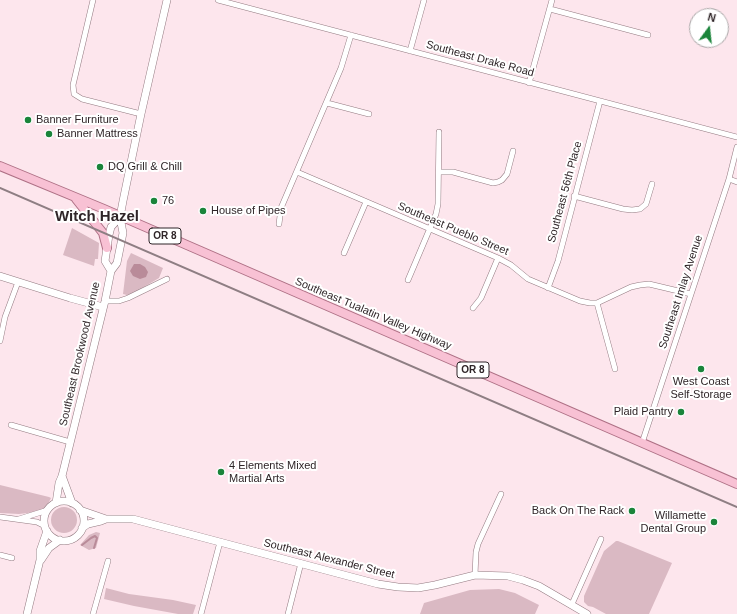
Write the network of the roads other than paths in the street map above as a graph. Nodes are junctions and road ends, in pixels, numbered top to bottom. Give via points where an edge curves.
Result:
1 (93, 0) edge
2 (167, 0) edge
3 (218, 0) edge
4 (424, 0) edge
5 (552, 0) edge
6 (550, 9) junction
7 (351, 35) junction
8 (648, 35) dead end
9 (410, 51) junction
10 (530, 83) junction
11 (600, 101) junction
12 (327, 103) junction
13 (140, 114) junction
14 (369, 114) dead end
15 (439, 132) dead end
16 (737, 137) edge
17 (737, 147) edge
18 (513, 151) dead end
19 (0, 166) edge
20 (297, 172) junction
21 (438, 172) junction
22 (729, 179) junction
23 (737, 182) edge
24 (652, 184) dead end
25 (574, 196) junction
26 (74, 197) junction
27 (366, 202) junction
28 (120, 217) junction
29 (279, 224) dead end
30 (430, 230) junction
31 (107, 248) junction
32 (344, 253) dead end
33 (498, 258) junction
34 (111, 271) junction
35 (0, 276) edge
36 (167, 279) dead end
37 (408, 280) dead end
38 (18, 282) junction
39 (548, 288) junction
40 (691, 294) junction
41 (597, 303) junction
42 (104, 304) junction
43 (473, 308) dead end
44 (0, 341) edge
45 (615, 369) dead end
46 (11, 425) dead end
47 (70, 442) junction
48 (642, 443) junction
49 (62, 476) junction
50 (737, 484) edge
51 (501, 494) dead end
52 (56, 503) junction
53 (72, 503) junction
54 (48, 510) junction
55 (80, 510) junction
56 (0, 517) edge
57 (18, 519) junction
58 (106, 519) junction
59 (46, 528) junction
60 (82, 528) junction
61 (601, 539) dead end
62 (60, 540) junction
63 (220, 542) junction
64 (0, 555) edge
65 (12, 558) dead end
66 (40, 560) junction
67 (108, 561) dead end
68 (301, 563) junction
69 (474, 574) junction
70 (572, 604) junction
71 (27, 614) edge
72 (93, 614) edge
73 (202, 614) edge
74 (288, 614) edge
75 (587, 614) edge

1 - 13 street via 73,85 74,94 82,99
2 - 13 street, Southeast Brookwood Avenue
3 - 7 street, Southeast Drake Road
4 - 9 street
5 - 6 street
6 - 8 street
6 - 10 street
7 - 9 street, Southeast Drake Road
7 - 12 street
9 - 10 street, Southeast Drake Road
10 - 11 street, Southeast Drake Road
11 - 16 street, Southeast Drake Road
11 - 25 street, Southeast 56th Place
12 - 14 street
12 - 20 street
13 - 28 street, Southeast Brookwood Avenue
15 - 21 street
17 - 22 street, Southeast Imlay Avenue
18 - 21 street via 507,174 498,182 493,183 453,172
19 - 26 main road, Southeast Tualatin Valley Highway / OR 8
20 - 27 street, Southeast Pueblo Street
20 - 29 street via 281,208
21 - 30 street via 438,204
22 - 23 street
22 - 40 street, Southeast Imlay Avenue
24 - 25 street via 646,204 640,209 623,209
25 - 39 street, Southeast 56th Place via 558,261
26 - 28 main road, Southeast Tualatin Valley Highway / OR 8
26 - 31 main road via 103,233
27 - 30 street, Southeast Pueblo Street
27 - 32 street
28 - 31 street, Southeast Brookwood Avenue via 111,227
28 - 34 street, Southeast Brookwood Avenue via 123,233 117,262
28 - 48 main road, Southeast Tualatin Valley Highway / OR 8
30 - 33 street, Southeast Pueblo Street
30 - 37 street
31 - 34 street, Southeast Brookwood Avenue via 106,261
33 - 39 street, Southeast Pueblo Street via 528,279
33 - 43 street via 481,298
34 - 42 street, Southeast Brookwood Avenue
35 - 38 street
36 - 42 street via 128,298
38 - 42 street via 70,298
38 - 44 street via 5,317
39 - 41 street, Southeast Pueblo Street via 580,301
40 - 41 street via 640,284
40 - 48 street, Southeast Imlay Avenue
41 - 45 street
42 - 47 street, Southeast Brookwood Avenue
46 - 47 street, Southeast Brookwood Avenue
47 - 49 street, Southeast Brookwood Avenue
48 - 50 main road, Southeast Tualatin Valley Highway / OR 8
49 - 52 street, Southeast Brookwood Avenue
49 - 53 street
51 - 69 street via 478,544
52 - 53 street
52 - 54 street
53 - 55 street
54 - 57 street
54 - 59 street
55 - 58 street, Southeast Alexander Street
55 - 60 street via 84,519
56 - 57 street
57 - 59 street via 37,522
58 - 60 street, Southeast Alexander Street
58 - 63 street, Southeast Alexander Street via 133,519
59 - 62 street via 50,535
59 - 66 street
60 - 62 street via 74,538
61 - 70 street
62 - 66 street via 49,548
63 - 68 street, Southeast Alexander Street
63 - 73 street
64 - 65 street
66 - 71 street
67 - 72 street
68 - 69 street, Southeast Alexander Street via 398,587 418,588
68 - 74 street
69 - 70 street, Southeast Alexander Street via 503,575 523,580
70 - 75 street, Southeast Alexander Street

